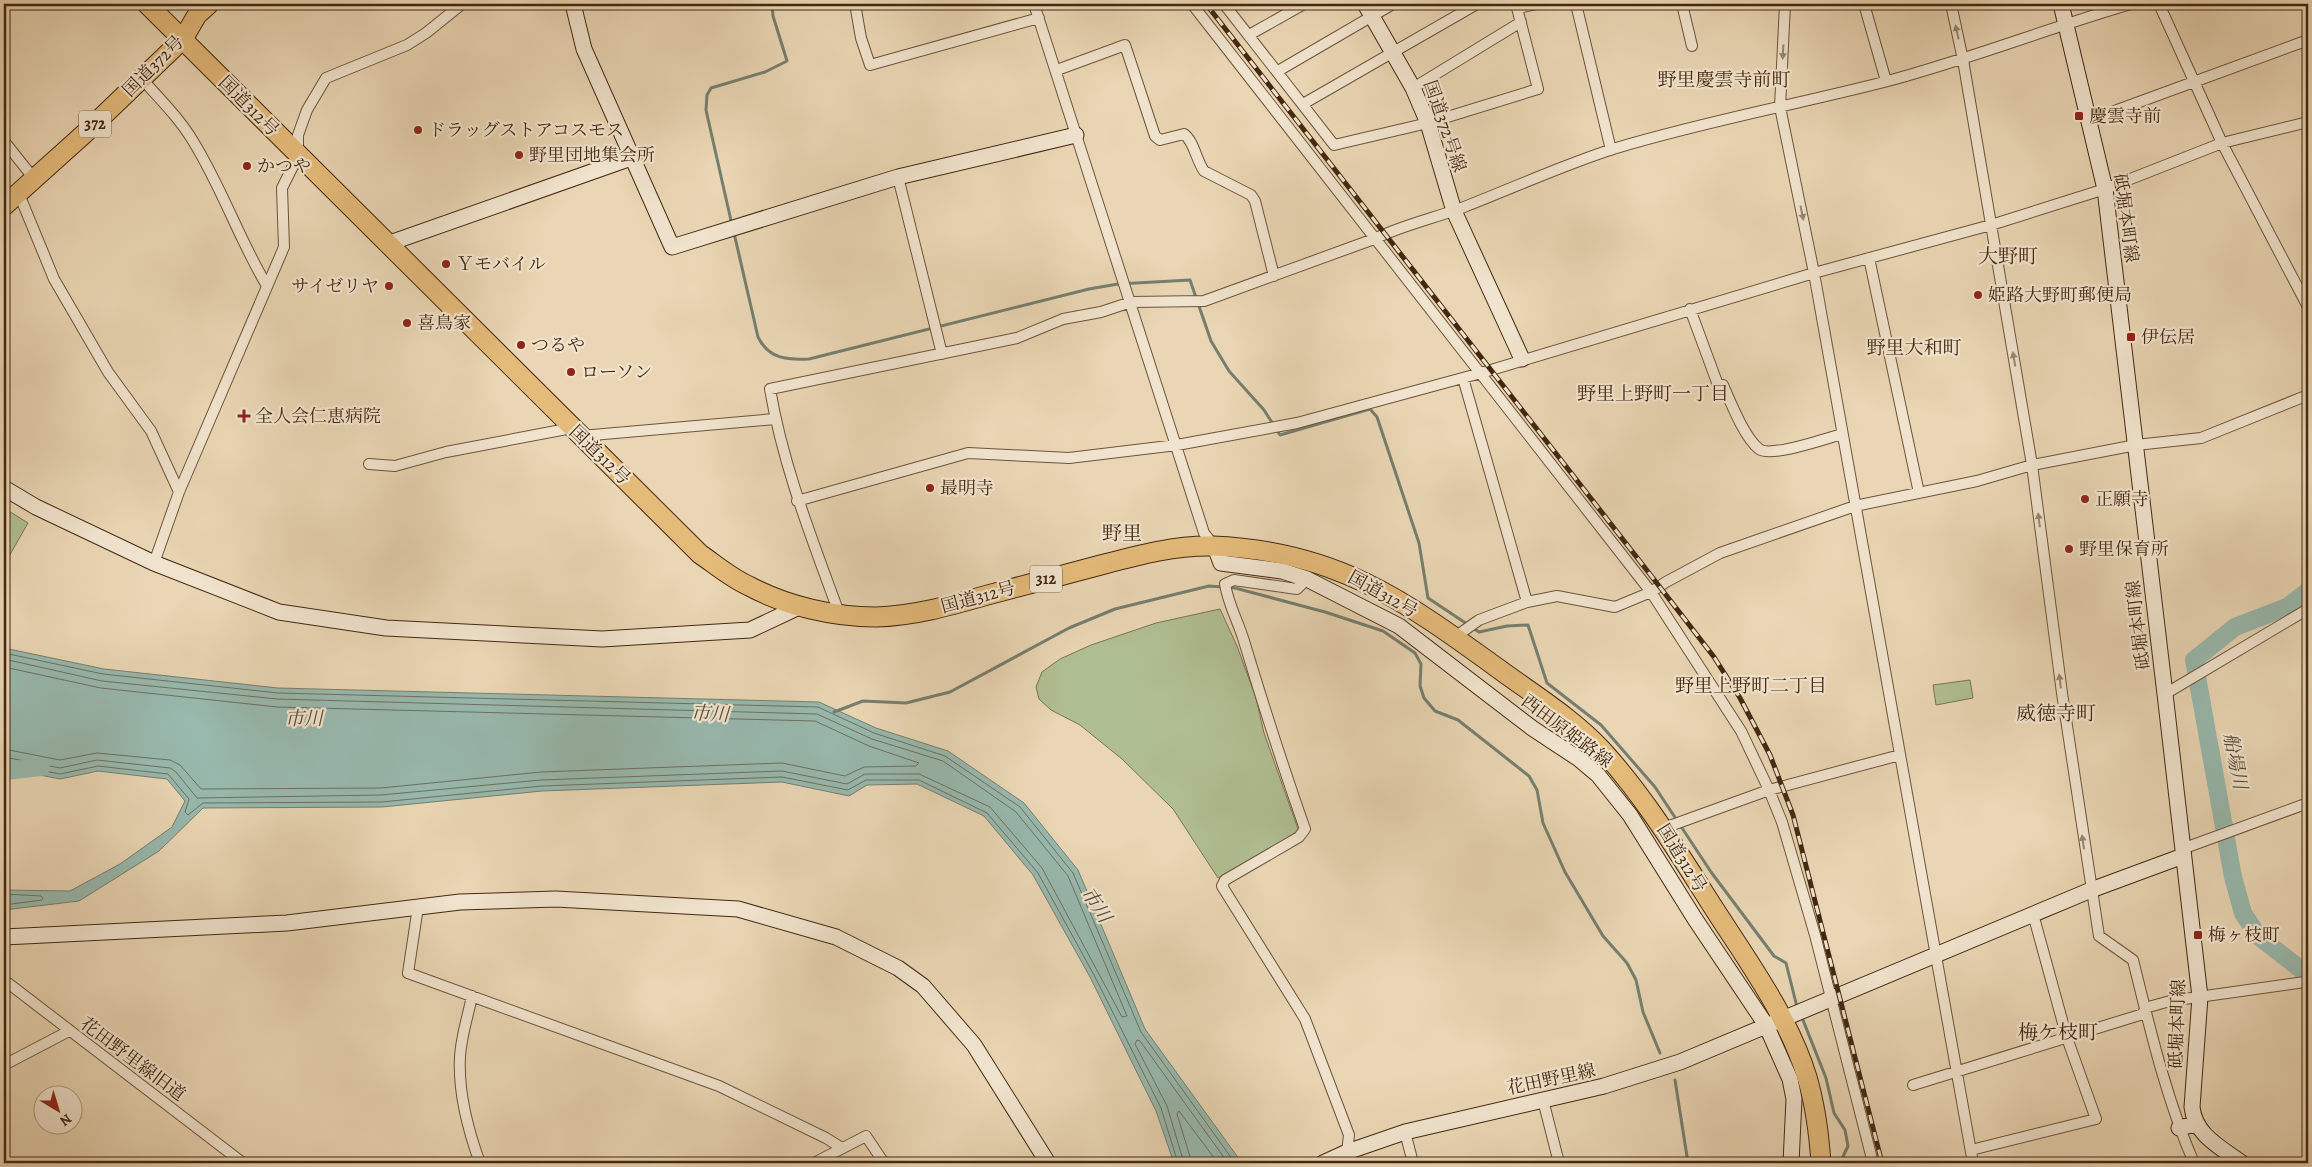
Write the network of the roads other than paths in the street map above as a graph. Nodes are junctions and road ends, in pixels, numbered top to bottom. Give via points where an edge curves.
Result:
1 (147, 4) edge
2 (209, 4) edge
3 (462, 4) edge
4 (573, 4) edge
5 (855, 4) edge
6 (1034, 4) edge
7 (1192, 4) edge
8 (1224, 4) edge
9 (1304, 4) edge
10 (1393, 4) edge
11 (1477, 4) edge
12 (1537, 4) edge
13 (1576, 4) edge
14 (1682, 4) edge
15 (1785, 4) edge
16 (1864, 4) edge
17 (1951, 4) edge
18 (2061, 4) edge
19 (2131, 4) edge
20 (2159, 4) edge
21 (1517, 6) edge
22 (1368, 10) edge
23 (1039, 18) junction
24 (1521, 22) junction
25 (2066, 23) junction
26 (1249, 35) junction
27 (183, 39) junction
28 (2308, 40) edge
29 (1692, 46) dead end
30 (1394, 52) junction
31 (1963, 60) junction
32 (1056, 70) junction
33 (1278, 71) junction
34 (142, 79) junction
35 (1886, 81) junction
36 (2195, 83) junction
37 (1414, 88) junction
38 (1303, 104) junction
39 (1780, 108) junction
40 (2090, 120) junction
41 (2308, 122) edge
42 (1428, 123) junction
43 (1076, 135) junction
44 (4, 141) edge
45 (2222, 143) junction
46 (1611, 150) junction
47 (298, 156) junction
48 (634, 157) junction
49 (898, 177) junction
50 (34, 180) junction
51 (2105, 189) junction
52 (19, 194) junction
53 (4, 206) edge
54 (1454, 211) junction
55 (1990, 225) junction
56 (1374, 239) junction
57 (387, 244) junction
58 (1869, 258) junction
59 (1814, 272) junction
60 (1274, 276) junction
61 (267, 286) junction
62 (1131, 302) junction
63 (2308, 307) edge
64 (1690, 309) junction
65 (942, 354) junction
66 (1522, 359) junction
67 (1481, 373) junction
68 (1463, 378) junction
69 (2308, 395) edge
70 (775, 419) junction
71 (576, 432) junction
72 (1842, 434) junction
73 (1177, 445) junction
74 (2136, 445) junction
75 (369, 464) dead end
76 (2032, 465) junction
77 (4, 488) edge
78 (180, 492) junction
79 (1919, 493) junction
80 (798, 501) junction
81 (1856, 506) junction
82 (1215, 546) junction
83 (154, 563) junction
84 (1307, 579) junction
85 (1651, 592) junction
86 (1527, 602) junction
87 (799, 606) junction
88 (2308, 609) edge
89 (839, 613) junction
90 (1455, 637) junction
91 (2166, 694) junction
92 (1900, 756) junction
93 (1770, 790) junction
94 (2308, 803) edge
95 (1664, 828) junction
96 (2182, 852) junction
97 (2090, 890) junction
98 (418, 907) junction
99 (2033, 914) junction
100 (4, 937) edge
101 (1936, 956) junction
102 (4, 980) edge
103 (2308, 986) edge
104 (472, 996) junction
105 (2200, 997) junction
106 (1830, 998) junction
107 (2145, 1008) junction
108 (1774, 1021) junction
109 (69, 1031) junction
110 (2068, 1038) junction
111 (4, 1065) edge
112 (1957, 1073) junction
113 (1913, 1085) dead end
114 (1543, 1100) junction
115 (2195, 1124) junction
116 (2179, 1128) junction
117 (1405, 1132) junction
118 (842, 1148) junction
119 (1971, 1150) junction
120 (1345, 1157) edge
121 (243, 1163) edge
122 (480, 1163) edge
123 (814, 1163) edge
124 (884, 1163) edge
125 (1048, 1163) edge
126 (1323, 1163) edge
127 (1413, 1163) edge
128 (1559, 1163) edge
129 (1791, 1163) edge
130 (1821, 1163) edge
131 (1873, 1163) edge
132 (1973, 1163) edge
133 (2194, 1163) edge
134 (2242, 1163) edge

1 - 27 highway, 国道312号 / 312
2 - 27 highway, 国道372号 / 372 via 197,15
3 - 47 street via 426,34 407,45 326,78 307,110 298,135
4 - 48 street via 584,49
5 - 23 street via 870,65
6 - 23 street
7 - 56 street
8 - 26 street
9 - 26 street
10 - 22 street
11 - 30 street
12 - 21 street
13 - 46 street
14 - 29 street
15 -> 39 street
16 - 35 street
31 -> 17 street
18 - 25 street, 砥堀本町線
19 - 25 street
20 - 36 street
21 - 24 street
22 - 30 street, 国道372号線
22 - 33 street
23 - 32 street
24 - 37 street
24 - 42 street via 1538,89
25 - 31 street
25 - 40 street, 砥堀本町線
26 - 33 street
27 - 34 highway, 国道372号 / 372
27 - 47 highway, 国道312号 / 312
28 - 36 street
30 - 37 street, 国道372号線
30 - 38 street
31 - 35 street
31 - 55 street
32 - 43 street
32 - 60 street via 1125,45 1154,136 1160,140 1184,134 1204,170 1251,195
33 - 38 street
34 - 50 highway, 国道372号 / 372
34 - 61 street via 175,115 193,141
35 - 39 street
36 - 40 street
36 - 45 street
37 - 42 street, 国道372号線
38 - 42 street via 1334,145
39 - 46 street via 1715,121
39 -> 59 street
40 - 51 street, 砥堀本町線
41 - 45 street
42 - 54 street, 国道372号線
43 - 49 street
43 - 62 street
44 - 50 street
45 - 51 street
45 - 63 street
46 - 54 street
47 - 57 highway, 国道312号 / 312
47 - 61 street via 282,188 284,247
48 - 49 street via 672,247
48 - 57 street
49 - 65 street
50 - 52 highway, 国道372号 / 372
51 - 55 street
51 - 74 street, 砥堀本町線
52 - 53 highway, 国道372号 / 372
52 - 78 street via 54,279 108,372 151,431
54 - 56 street
54 - 66 street, 国道372号線
55 - 58 street
76 -> 55 street
56 - 60 street
56 - 67 street
57 - 71 highway, 国道312号 / 312
58 - 59 street
58 - 79 street
59 - 64 street
59 - 72 street
60 - 62 street via 1204,301
61 - 78 street
62 - 65 street via 1063,319 1017,338
62 - 73 street
64 - 66 street
64 - 72 street via 1718,385 1723,385 1749,437 1760,450 1787,449
65 - 70 street via 770,389
66 - 67 street
67 - 68 street
67 - 85 street
68 - 73 street via 1297,423
68 - 86 street
69 - 74 street via 2201,438
70 - 71 street
70 - 80 street
71 - 75 street via 446,452 395,466
71 - 87 highway, 国道312号 / 312 via 700,554 748,586
72 - 81 street
73 - 80 street via 1054,459 968,453
73 - 82 street via 1204,533
74 - 76 street
74 - 91 street, 砥堀本町線
76 - 79 street
97 -> 76 street
77 - 83 street via 36,507
78 - 83 street
79 - 81 street
80 - 89 street
81 - 85 street via 1720,553
81 - 92 street
82 - 84 street, 西田原姫路線 via 1221,563
82 - 89 highway, 国道312号 / 312 via 1139,555 945,607 906,614 874,617
82 - 90 highway, 国道312号 / 312 via 1277,552 1351,575 1378,587
83 - 87 street via 279,612 386,628 602,639 750,630
84 - 108 street, 西田原姫路線 via 1399,626 1598,775 1630,815 1695,919
84 - 120 street via 1297,589 1234,580 1225,584 1227,601 1242,634 1272,736 1305,829 1300,837 1225,880 1222,886 1305,1018 1349,1135
85 - 86 street via 1615,607 1557,596
85 - 93 street via 1741,731
86 - 90 street via 1479,620
87 - 89 highway, 国道312号 / 312
88 - 91 street
90 - 95 highway, 国道312号 / 312 via 1572,723 1598,746
91 - 96 street, 砥堀本町線
92 - 93 street
92 - 101 street
93 - 95 street
93 - 106 street via 1810,918
94 - 96 street
95 - 108 highway, 国道312号 / 312
96 - 97 street, 花田野里線
96 - 105 street, 砥堀本町線
97 - 99 street, 花田野里線
97 - 107 street via 2099,936 2133,960
98 - 100 street via 287,923
98 - 104 street via 408,973
98 - 125 street via 460,902 556,899 738,909 836,937 898,968 923,986 974,1045
99 - 101 street, 花田野里線
99 - 110 street
101 - 106 street, 花田野里線
101 - 112 street
102 - 109 street, 花田野里線旧道
103 - 105 street via 2305,982
104 - 118 street via 719,1086
104 - 122 street via 460,1055 460,1075 470,1134
105 - 107 street
105 - 115 street, 砥堀本町線 via 2192,1106
106 - 108 street, 花田野里線
106 - 131 street
107 - 110 street via 2143,1014
107 - 116 street
108 - 114 street, 花田野里線 via 1680,1062 1604,1086
108 - 129 street, 西田原姫路線 via 1794,1099
108 - 130 highway, 国道312号 / 312 via 1807,1076
109 - 111 street
109 - 121 street, 花田野里線旧道
110 - 112 street
110 - 119 street via 2096,1119
112 - 113 street
112 - 119 street
114 - 117 street, 花田野里線
114 - 128 street
115 - 116 street
115 - 134 street via 2204,1135
116 - 133 street
117 - 120 street, 花田野里線
117 - 127 street
118 - 123 street
118 - 124 street via 866,1136
119 - 132 street
120 - 126 street, 花田野里線

